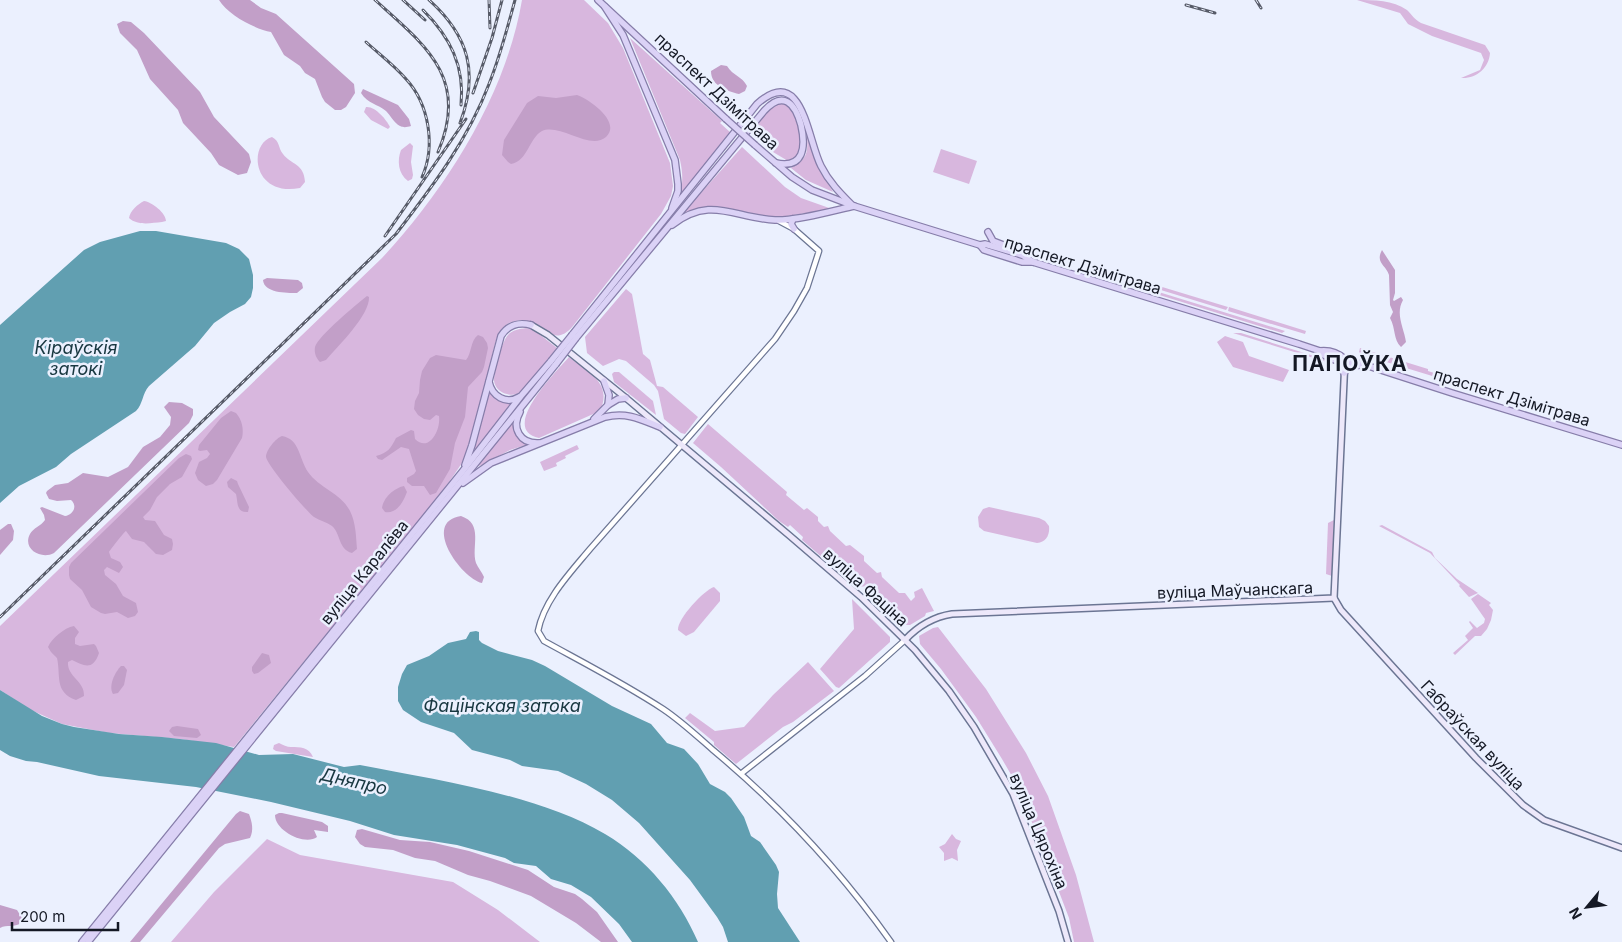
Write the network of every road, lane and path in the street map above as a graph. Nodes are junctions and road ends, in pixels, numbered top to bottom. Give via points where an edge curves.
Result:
1 (598, 0) edge
2 (605, 7) junction
3 (720, 150) junction
4 (727, 156) junction
5 (774, 162) junction
6 (854, 206) junction
7 (667, 218) junction
8 (793, 219) junction
9 (776, 220) junction
10 (794, 229) junction
11 (664, 231) junction
12 (988, 232) dead end
13 (980, 245) junction
14 (1022, 255) junction
15 (1033, 262) junction
16 (531, 325) joint
17 (574, 337) junction
18 (1345, 359) junction
19 (554, 362) junction
20 (1364, 364) junction
21 (1344, 373) junction
22 (489, 378) junction
23 (604, 381) junction
24 (521, 396) junction
25 (626, 398) junction
26 (527, 400) junction
27 (608, 405) junction
28 (592, 421) junction
29 (660, 427) junction
30 (543, 442) junction
31 (681, 445) junction
32 (1622, 445) edge
33 (462, 472) junction
34 (457, 487) junction
35 (1334, 598) junction
36 (905, 640) junction
37 (280, 702) junction
38 (742, 774) junction
39 (1622, 848) edge
40 (149, 863) junction
41 (82, 942) edge
42 (88, 942) edge
43 (890, 942) edge
44 (1068, 942) edge

1 - 2 main road, праспект Дзімітрава
2 - 5 main road, праспект Дзімітрава, bridge
2 - 7 main road via 623,35 675,160 678,191
3 - 4 main road
3 - 6 main road, вуліца Каралёва via 767,95 776,92 788,94 802,110 819,164 833,186
3 - 7 main road, вуліца Каралёва
4 - 5 main road, вуліца Каралёва via 769,106 782,100 790,103 798,115 804,136 803,151 790,164
4 - 11 main road, вуліца Каралёва
5 - 6 main road, праспект Дзімітрава via 812,190
6 - 8 main road
6 - 13 main road, праспект Дзімітрава
7 - 17 main road, вуліца Каралёва
8 - 9 main road
8 - 10 main road
9 - 10 street
9 - 11 main road via 715,209 703,210 680,219
10 - 31 street via 820,251 807,288 775,339
11 - 17 main road, вуліца Каралёва
12 - 14 main road via 993,241
13 - 14 main road
13 - 15 main road, праспект Дзімітрава via 984,250 1022,262
14 - 15 main road
15 - 18 main road, праспект Дзімітрава via 1320,351 1335,360
16 - 22 main road via 517,324 504,331
16 - 23 main road, вуліца Фаціна
17 - 19 main road, вуліца Каралёва, bridge
18 - 20 main road, праспект Дзімітрава
18 - 21 main road, вуліца Маўчанскага
19 - 24 main road, вуліца Каралёва
19 - 26 main road, вуліца Каралёва
20 - 21 main road via 1350,366
20 - 32 main road, праспект Дзімітрава
21 - 35 main road, вуліца Маўчанскага
22 - 24 main road via 492,391 503,400
22 - 33 main road
23 - 25 main road, вуліца Фаціна
23 - 27 main road via 609,395
24 - 33 main road, вуліца Каралёва
25 - 27 main road
25 - 29 main road, вуліца Фаціна
26 - 30 main road via 517,418 519,434 532,443
26 - 34 main road, вуліца Каралёва
27 - 28 main road
28 - 29 main road via 616,414
28 - 30 main road
29 - 31 main road, вуліца Фаціна
30 - 34 main road via 490,463
31 - 36 main road, вуліца Фаціна via 861,597
31 - 38 street via 555,593 538,631 544,641 608,675 663,710
33 - 37 main road, вуліца Каралёва
34 - 37 main road, вуліца Каралёва
35 - 36 main road, вуліца Маўчанскага via 952,614 923,624
35 - 39 main road, Габраўская вуліца via 1341,610 1417,694 1523,806 1544,820
36 - 38 street, вуліца Фаціна
36 - 44 main road, вуліца Цярохіна via 959,705 1013,794
37 - 40 main road, вуліца Каралёва
38 - 43 street via 814,845
40 - 41 main road, вуліца Каралёва
40 - 42 main road, вуліца Каралёва

